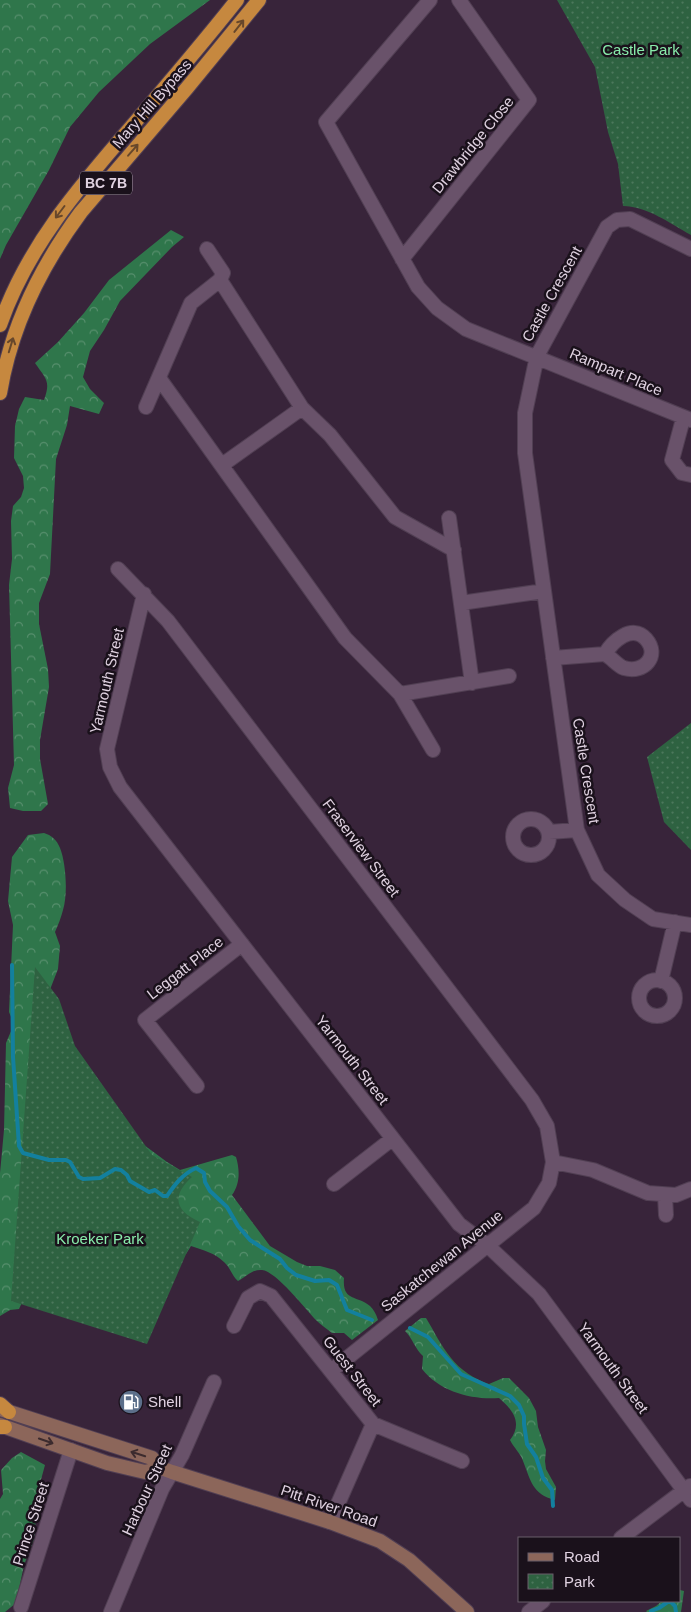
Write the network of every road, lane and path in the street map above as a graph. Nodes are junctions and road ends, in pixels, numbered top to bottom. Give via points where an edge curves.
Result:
1 (237, 0) edge
2 (259, 0) edge
3 (430, 0) edge
4 (459, 0) edge
5 (207, 249) dead end
6 (691, 249) edge
7 (402, 260) junction
8 (220, 280) junction
9 (0, 325) edge
10 (537, 356) junction
11 (159, 378) junction
12 (0, 393) edge
13 (146, 407) dead end
14 (302, 408) junction
15 (687, 418) edge
16 (222, 465) junction
17 (691, 476) edge
18 (449, 518) dead end
19 (454, 550) junction
20 (118, 569) dead end
21 (544, 591) junction
22 (144, 594) junction
23 (461, 603) junction
24 (605, 654) dead end
25 (553, 658) junction
26 (509, 676) dead end
27 (472, 683) junction
28 (400, 694) junction
29 (433, 750) dead end
30 (577, 830) junction
31 (549, 832) dead end
32 (675, 922) junction
33 (691, 925) edge
34 (242, 944) junction
35 (661, 981) dead end
36 (197, 1086) dead end
37 (392, 1139) junction
38 (553, 1162) junction
39 (334, 1184) dead end
40 (691, 1189) edge
41 (666, 1195) junction
42 (666, 1215) dead end
43 (487, 1245) junction
44 (234, 1326) dead end
45 (331, 1371) junction
46 (214, 1382) dead end
47 (3, 1408) edge
48 (373, 1424) junction
49 (2, 1427) edge
50 (89, 1438) junction
51 (72, 1450) junction
52 (462, 1461) dead end
53 (166, 1470) junction
54 (688, 1492) edge
55 (330, 1522) junction
56 (623, 1537) edge
57 (542, 1602) edge
58 (21, 1607) dead end
59 (111, 1612) edge
60 (467, 1612) edge
61 (529, 1612) edge

1 -> 9 highway, Mary Hill Bypass / BC 7B via 52,224 25,267
12 -> 2 highway, Mary Hill Bypass / BC 7B via 20,319 40,275 66,232
3 - 7 street via 326,122
4 - 7 street, Drawbridge Close via 529,100
5 - 8 street via 223,273
6 - 10 street, Castle Crescent via 630,219 617,220 607,227
7 - 10 street via 418,287 437,308 466,329
8 - 11 street via 191,303
8 - 14 street
10 - 15 street, Rampart Place
10 - 21 street, Castle Crescent via 525,413 525,453
11 - 13 street
11 - 16 street
14 - 16 street
14 - 19 street via 330,435 395,517
15 - 17 street, Rampart Place via 683,419 672,460 682,473
16 - 28 street via 346,638
18 - 19 street
19 - 23 street
20 - 22 street, Fraserview Street
21 - 23 street
21 - 25 street, Castle Crescent
22 - 34 street, Yarmouth Street via 107,749 110,767 120,787
22 - 38 street, Fraserview Street via 168,621 532,1100 546,1126
23 - 27 street
24 - 25 street
25 - 30 street, Castle Crescent
26 - 27 street
27 - 28 street
28 - 29 street
30 - 31 street
30 - 32 street, Castle Crescent via 598,875 618,894 653,919
32 - 33 street, Castle Crescent
32 - 35 street
34 - 36 street, Leggatt Place via 145,1020
34 - 37 street, Yarmouth Street
37 - 39 street
37 - 43 street, Yarmouth Street via 459,1224
38 - 41 street via 593,1170 648,1193
38 - 43 street, Saskatchewan Avenue via 549,1183 534,1208
40 - 41 street via 676,1196
41 - 42 street
43 - 45 street, Saskatchewan Avenue
43 - 54 street, Yarmouth Street via 539,1294
44 - 45 street, Guest Street via 248,1298 260,1291 271,1296
45 - 48 street, Guest Street
46 - 53 street, Harbour Street via 185,1450
47 - 50 main road, Pitt River Road
48 - 52 street, Guest Street
48 - 55 street
49 -> 51 main road, Pitt River Road
50 - 51 main road
53 -> 50 main road, Pitt River Road via 152,1458
51 - 53 main road, Pitt River Road via 145,1472
51 - 58 street, Prince Street
53 - 55 main road, Pitt River Road
53 - 59 street, Harbour Street via 162,1489
54 - 56 street
55 - 60 main road, Pitt River Road via 390,1546
57 - 61 street

